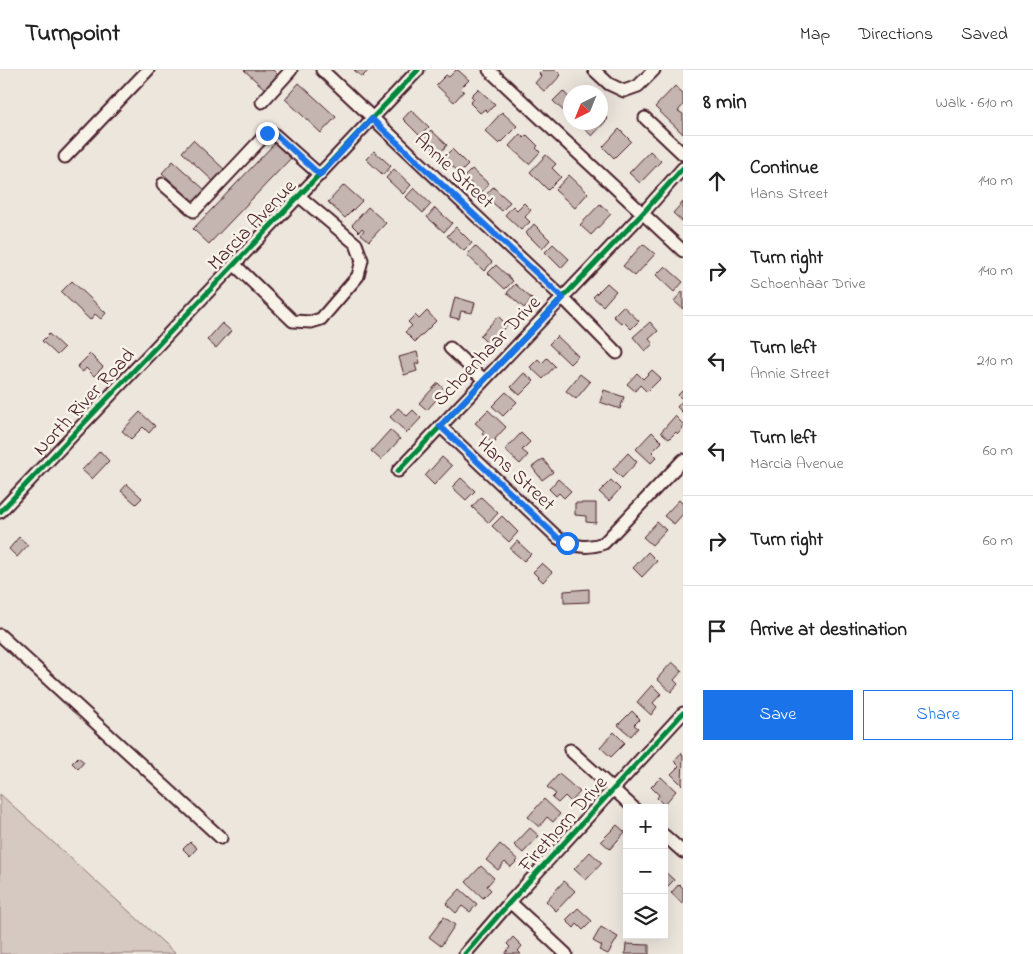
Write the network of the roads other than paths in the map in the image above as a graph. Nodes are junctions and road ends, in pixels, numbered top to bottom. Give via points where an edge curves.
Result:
1 (148, 70) edge
2 (291, 70) edge
3 (322, 70) edge
4 (418, 70) edge
5 (489, 70) edge
6 (594, 70) edge
7 (654, 70) edge
8 (262, 102) dead end
9 (645, 118) dead end
10 (372, 119) junction
11 (683, 154) edge
12 (65, 157) dead end
13 (683, 168) edge
14 (320, 175) junction
15 (162, 184) dead end
16 (300, 196) junction
17 (643, 213) junction
18 (683, 251) edge
19 (234, 264) junction
20 (563, 298) junction
21 (188, 311) joint
22 (450, 348) dead end
23 (617, 354) dead end
24 (484, 380) junction
25 (440, 426) junction
26 (683, 460) edge
27 (398, 470) dead end
28 (0, 512) edge
29 (0, 635) edge
30 (683, 713) edge
31 (570, 750) dead end
32 (613, 789) junction
33 (630, 804) edge
34 (221, 838) dead end
35 (668, 839) edge
36 (683, 852) edge
37 (510, 902) junction
38 (465, 954) edge
39 (566, 954) edge

1 - 12 street
2 - 8 street
3 - 10 street, Annie Street
4 - 10 street, Marcia Avenue
5 - 17 street
6 - 7 street via 608,84 624,91 638,86
9 - 11 street
10 - 14 street, Marcia Avenue
10 - 20 street, Annie Street
13 - 17 street, Schoenhaar Drive
14 - 15 street via 273,132 267,133 194,212
14 - 16 street, Marcia Avenue
16 - 19 street, Marcia Avenue
16 - 19 street via 356,244 362,260 358,276 321,319 293,321
17 - 18 street
17 - 20 street, Schoenhaar Drive
19 - 21 street, Marcia Avenue
20 - 23 street, Annie Street
20 - 24 street, Schoenhaar Drive
21 - 28 street, North River Road
22 - 24 street
24 - 25 street, Schoenhaar Drive
25 - 26 street, Hans Street via 558,538 578,547 604,543
25 - 27 street, Schoenhaar Drive
29 - 34 street
30 - 32 street, Firethorn Drive
31 - 32 street
32 - 33 street
32 - 37 street, Firethorn Drive
35 - 36 street
37 - 38 street, Firethorn Drive
37 - 39 street

